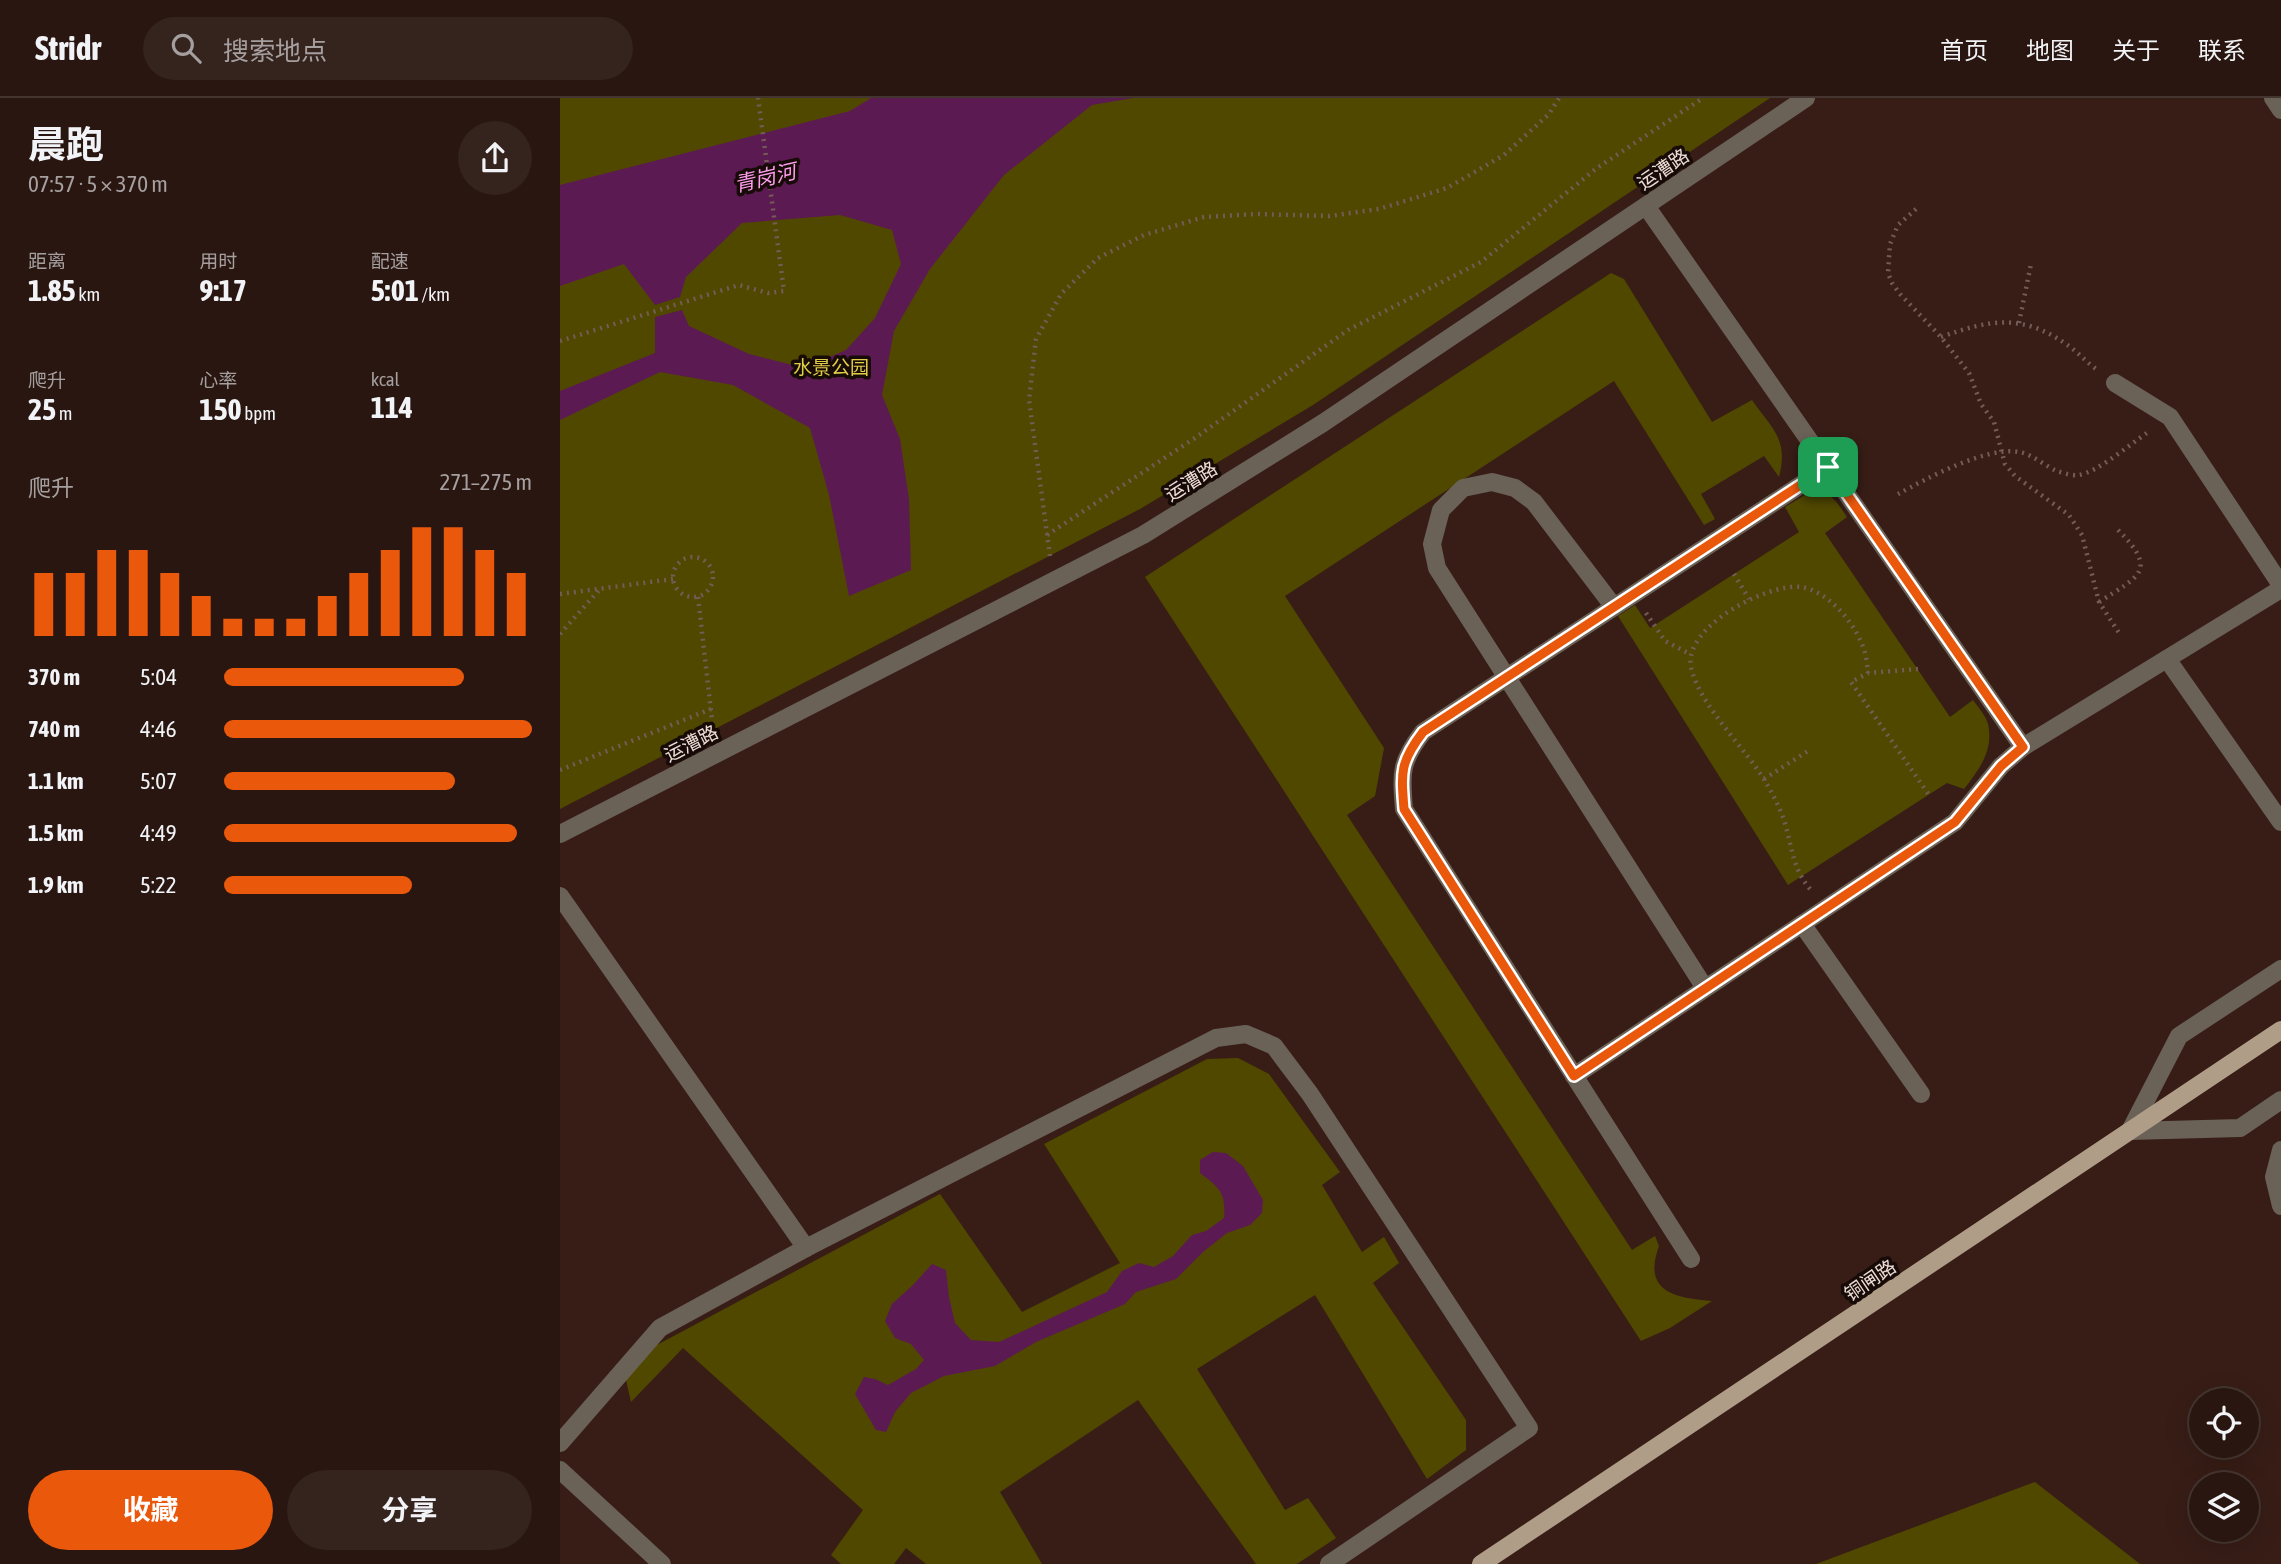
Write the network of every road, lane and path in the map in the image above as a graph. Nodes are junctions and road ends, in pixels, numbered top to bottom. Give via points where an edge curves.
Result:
1 (758, 98) edge
2 (1559, 98) edge
3 (1703, 98) edge
4 (1806, 98) edge
5 (2273, 98) edge
6 (2281, 110) edge
7 (1646, 206) junction
8 (1916, 209) dead end
9 (2031, 264) dead end
10 (2019, 323) junction
11 (1941, 337) junction
12 (560, 341) edge
13 (2115, 383) joint
14 (2170, 417) junction
15 (2001, 453) junction
16 (1828, 467) junction
17 (1898, 494) dead end
18 (2118, 530) dead end
19 (1047, 535) junction
20 (1734, 574) dead end
21 (673, 579) junction
22 (1053, 581) junction
23 (2281, 587) edge
24 (601, 589) junction
25 (560, 594) edge
26 (1634, 594) junction
27 (698, 597) junction
28 (1749, 599) junction
29 (2099, 602) junction
30 (1614, 607) junction
31 (560, 634) edge
32 (2120, 636) dead end
33 (1690, 654) junction
34 (2167, 659) junction
35 (1918, 669) dead end
36 (1868, 673) junction
37 (1507, 677) junction
38 (710, 709) junction
39 (2023, 747) junction
40 (1808, 751) dead end
41 (715, 754) junction
42 (560, 770) edge
43 (1764, 779) junction
44 (1929, 795) dead end
45 (2281, 822) edge
46 (560, 834) edge
47 (560, 896) edge
48 (1826, 908) junction
49 (1802, 924) junction
50 (2281, 969) edge
51 (1705, 988) junction
52 (2281, 1030) edge
53 (1574, 1076) junction
54 (1921, 1094) dead end
55 (2281, 1100) edge
56 (2130, 1131) junction
57 (2281, 1150) edge
58 (2281, 1206) edge
59 (806, 1248) junction
60 (1691, 1259) dead end
61 (560, 1443) edge
62 (560, 1471) edge
63 (662, 1564) edge
64 (1329, 1564) edge
65 (1481, 1564) edge

1 - 12 path via 784,291 768,293 739,285
2 - 19 path via 1549,114 1504,155 1447,188 1379,209 1329,216 1204,217 1144,235 1098,258 1061,295 1036,339 1029,400
3 - 19 path via 1597,168 1481,262 1348,330
4 - 7 street, 运漕路
5 - 6 street
7 - 16 street
7 - 22 street, 运漕路 via 1323,423 1143,535
8 - 11 path via 1898,225 1890,244 1888,273 1900,294
9 - 10 path
10 - 11 path via 1980,324
10 - 13 path via 2059,340
11 - 15 path via 1969,373 1994,422
13 - 14 street
14 - 15 path via 2078,475 2059,472 2020,452
14 - 23 street
15 - 17 path via 1965,462
15 - 29 path via 2015,476 2069,515 2082,535
16 - 26 street
16 - 39 street
18 - 29 path via 2136,548 2141,558 2139,570
19 - 22 path
20 - 28 path
21 - 24 path
21 - 27 path via 685,595
21 - 27 path via 681,561 693,556 705,561 713,571 712,584
22 - 41 street, 运漕路
23 - 34 street
24 - 25 path
24 - 31 path
26 - 30 street
26 - 33 path via 1665,641
27 - 38 path
28 - 33 path via 1698,637
28 - 36 path via 1775,589 1799,587 1818,592 1861,642
29 - 32 path
30 - 37 street
30 - 37 street via 1534,502 1515,488 1492,482 1463,488 1441,510 1432,544 1437,568
33 - 43 path via 1698,686
34 - 39 street
34 - 45 street
35 - 36 path
36 - 44 path via 1851,682
37 - 51 street
37 - 53 street via 1423,732 1407,753 1402,780 1404,809
38 - 41 path
38 - 42 path
39 - 48 street via 2001,766 1955,822
40 - 43 path
41 - 46 street, 运漕路
43 - 48 path via 1784,820 1802,880
47 - 59 street
48 - 49 street
49 - 51 street
49 - 54 street
50 - 56 street via 2179,1036
51 - 53 street
52 - 56 main road, 铜闸路
53 - 60 street
55 - 56 street via 2240,1128
56 - 65 main road, 铜闸路
57 - 58 street via 2274,1177
59 - 61 street via 660,1328
59 - 64 street via 1216,1038 1246,1034 1274,1046 1529,1428
62 - 63 street

